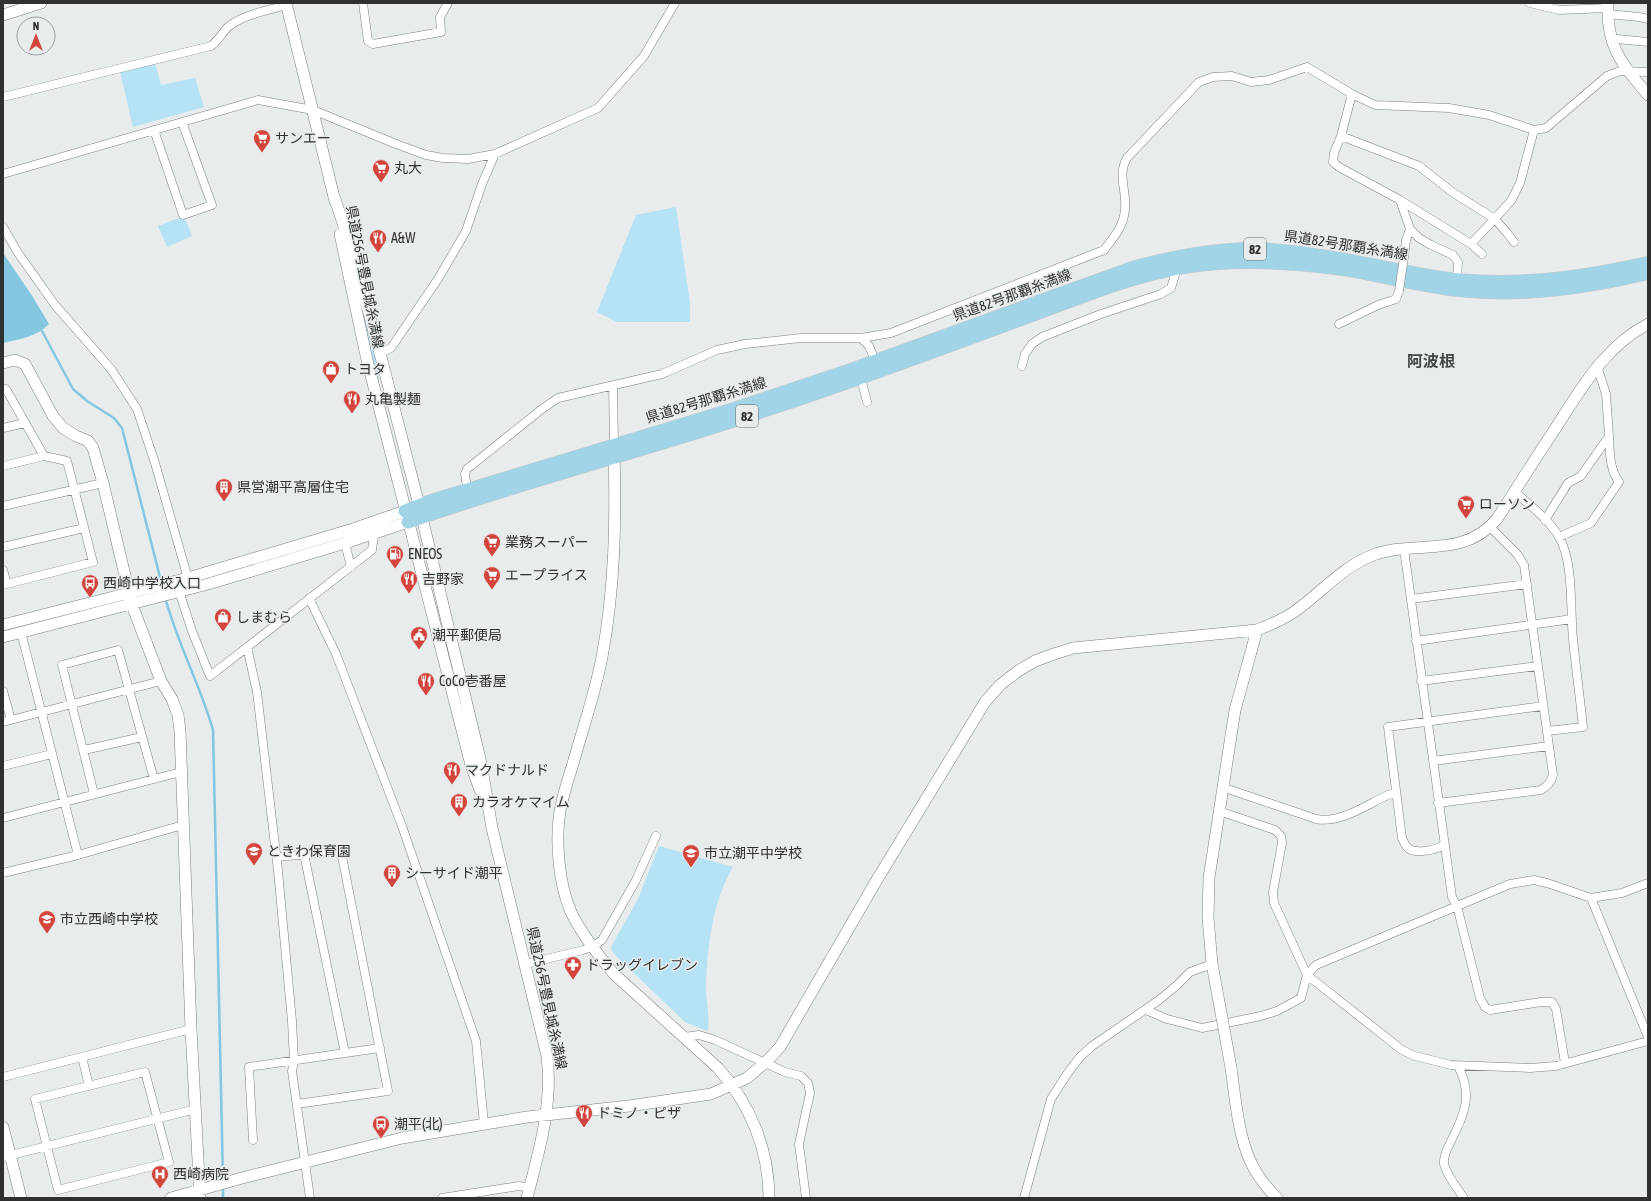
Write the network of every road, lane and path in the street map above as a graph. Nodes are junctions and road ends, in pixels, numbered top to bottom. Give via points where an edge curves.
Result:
1 (41, 3) edge
2 (363, 3) edge
3 (448, 3) edge
4 (675, 3) edge
5 (1530, 3) edge
6 (286, 4) edge
7 (1608, 8) edge
8 (3, 15) edge
9 (1648, 19) edge
10 (1612, 40) junction
11 (1648, 42) edge
12 (1627, 71) junction
13 (1648, 72) edge
14 (1352, 94) junction
15 (1648, 95) edge
16 (3, 96) edge
17 (313, 110) junction
18 (182, 122) junction
19 (154, 130) junction
20 (1534, 130) junction
21 (1341, 136) junction
22 (495, 154) junction
23 (3, 174) edge
24 (334, 196) junction
25 (1400, 200) junction
26 (1495, 219) junction
27 (3, 227) edge
28 (1410, 229) junction
29 (1514, 242) dead end
30 (1471, 244) junction
31 (1482, 254) dead end
32 (1648, 263) edge
33 (1172, 264) junction
34 (1648, 273) edge
35 (1457, 279) junction
36 (1339, 324) dead end
37 (1648, 324) edge
38 (861, 338) junction
39 (380, 353) junction
40 (3, 363) edge
41 (1022, 366) dead end
42 (1597, 366) junction
43 (877, 367) junction
44 (860, 373) junction
45 (613, 386) junction
46 (3, 389) edge
47 (867, 402) dead end
48 (26, 422) junction
49 (3, 428) edge
50 (1609, 436) junction
51 (614, 451) junction
52 (44, 456) junction
53 (3, 466) edge
54 (103, 483) junction
55 (74, 490) junction
56 (1514, 492) junction
57 (469, 496) junction
58 (3, 506) edge
59 (420, 511) junction
60 (407, 516) junction
61 (1545, 520) junction
62 (1490, 527) junction
63 (84, 528) junction
64 (374, 534) junction
65 (1559, 537) junction
66 (345, 543) junction
67 (3, 547) edge
68 (1404, 549) junction
69 (351, 567) junction
70 (3, 570) edge
71 (190, 583) junction
72 (1527, 584) junction
73 (5, 585) edge
74 (176, 589) junction
75 (129, 593) junction
76 (309, 598) junction
77 (1410, 599) junction
78 (132, 604) junction
79 (1572, 619) junction
80 (1532, 624) junction
81 (3, 625) edge
82 (1256, 630) junction
83 (21, 632) junction
84 (3, 637) edge
85 (1416, 641) junction
86 (247, 647) junction
87 (1538, 666) junction
88 (161, 681) junction
89 (1422, 681) junction
90 (130, 689) junction
91 (3, 691) edge
92 (72, 704) junction
93 (1544, 706) junction
94 (42, 712) junction
95 (7, 721) edge
96 (1427, 722) junction
97 (1546, 732) junction
98 (142, 736) junction
99 (1549, 746) junction
100 (84, 750) junction
101 (52, 754) junction
102 (1432, 761) junction
103 (3, 766) edge
104 (181, 772) junction
105 (154, 779) junction
106 (1222, 787) junction
107 (1396, 793) junction
108 (94, 794) junction
109 (64, 802) junction
110 (1438, 803) junction
111 (1219, 811) junction
112 (3, 818) edge
113 (183, 824) junction
114 (492, 828) junction
115 (656, 836) dead end
116 (1444, 845) junction
117 (304, 854) junction
118 (78, 855) junction
119 (276, 857) junction
120 (3, 873) edge
121 (1648, 883) edge
122 (1591, 898) junction
123 (1457, 906) junction
124 (592, 947) junction
125 (526, 964) junction
126 (1212, 964) junction
127 (1307, 975) junction
128 (1146, 1010) junction
129 (191, 1029) junction
130 (684, 1037) junction
131 (1648, 1037) edge
132 (1648, 1040) edge
133 (380, 1048) junction
134 (345, 1053) junction
135 (82, 1057) junction
136 (294, 1061) junction
137 (766, 1062) junction
138 (1565, 1063) junction
139 (1458, 1066) junction
140 (3, 1077) edge
141 (733, 1085) junction
142 (89, 1086) junction
143 (297, 1104) junction
144 (196, 1109) junction
145 (547, 1115) junction
146 (157, 1119) junction
147 (484, 1124) junction
148 (3, 1127) edge
149 (254, 1140) dead end
150 (47, 1146) junction
151 (7, 1157) edge
152 (306, 1162) junction
153 (528, 1193) edge
154 (200, 1194) edge
155 (451, 1197) edge
156 (21, 1198) edge
157 (171, 1198) edge
158 (310, 1198) edge
159 (442, 1198) edge
160 (768, 1198) edge
161 (806, 1198) edge
162 (1024, 1198) edge
163 (1277, 1198) edge
164 (1464, 1198) edge

1 - 8 street
2 - 3 street via 368,41 373,44 441,32 440,17
4 - 22 street via 644,56 598,108
5 - 7 street via 1559,10
6 - 16 street via 235,22 211,46
6 - 17 street, 県道256号豊見城糸満線
7 - 9 street
7 - 10 street
10 - 11 street
10 - 12 street
12 - 13 street
12 - 15 street
12 - 20 street via 1607,76 1546,128
14 - 20 street via 1375,105 1449,108 1489,115
14 - 21 street
14 - 38 street via 1307,67 1251,82 1232,76 1213,77 1199,82 1123,165 1125,208 1118,233 1104,250 891,333
17 - 18 street via 258,100
17 - 22 street via 426,155 468,159
17 - 24 street, 県道256号豊見城糸満線
18 - 19 street
18 - 19 street via 212,205 182,215
19 - 23 street
20 - 26 street via 1520,183 1511,201
21 - 25 street via 1333,162
21 - 26 street via 1419,166 1452,192
22 - 39 street via 466,231 438,279 391,348
24 - 39 street, 県道256号豊見城糸満線
24 - 60 street, 県道256号豊見城糸満線 via 367,360
25 - 28 street
25 - 30 street
26 - 29 street
26 - 30 street
27 - 71 street via 55,305 111,369 137,409
28 - 35 street via 1430,245 1453,255 1458,262
28 - 36 street, bridge via 1396,299
30 - 31 street
32 - 35 main road, 県道82号那覇糸満線 / 82 via 1593,275 1550,280 1518,282
33 - 34 main road, 県道82号那覇糸満線 / 82 via 1279,262 1348,270 1461,290 1500,292 1568,289
33 - 35 main road, 県道82号那覇糸満線 / 82 via 1227,250 1276,250
33 - 41 street via 1174,275 1171,288 1162,294 1042,337 1032,344 1025,354
33 - 43 main road, 県道82号那覇糸満線 / 82
37 - 42 street via 1622,339
38 - 43 street via 869,346
38 - 45 street via 802,338 745,344 717,350 662,374
39 - 59 street, 県道256号豊見城糸満線
40 - 54 street via 15,360 25,364 53,416 63,428 88,441 93,448
42 - 50 street via 1606,394
42 - 56 street
43 - 44 main road, 県道82号那覇糸満線 / 82
44 - 47 street
44 - 51 main road, 県道82号那覇糸満線 / 82 via 731,422
45 - 51 street
45 - 57 street via 558,398 542,409 467,469 465,474
46 - 48 street via 6,388
48 - 49 street
48 - 52 street
50 - 61 street via 1581,476 1568,483
50 - 65 street via 1611,466 1619,482 1591,523
51 - 57 main road, 県道82号那覇糸満線 / 82
51 - 124 street via 616,496 613,578 608,622 601,659 558,824 559,860 567,898 571,912
52 - 53 street
52 - 55 street via 67,461
54 - 55 street
54 - 75 street
55 - 58 street
55 - 63 street
56 - 61 street
56 - 62 street
57 - 59 main road, 県道82号那覇糸満線 / 82
59 - 60 main road, 県道82号那覇糸満線 / 82
59 - 114 street, 県道256号豊見城糸満線 via 481,763
60 - 64 street
60 - 71 street via 353,529
60 - 114 street, 県道256号豊見城糸満線 via 472,765
61 - 65 street
62 - 68 street via 1460,544
62 - 72 street via 1517,554 1524,565
63 - 67 street
63 - 73 street via 93,562
64 - 66 street
64 - 69 street via 372,550
65 - 79 street via 1568,566
66 - 69 street
66 - 71 street
68 - 77 street
68 - 82 street via 1374,555 1357,563 1295,611 1274,624
69 - 76 street
70 - 73 street
71 - 74 street
72 - 77 street
72 - 80 street
74 - 75 street via 145,589
74 - 78 street
74 - 86 street via 210,676
75 - 78 street
75 - 81 street
76 - 86 street
76 - 147 street via 336,654 402,826 476,1041
77 - 85 street
78 - 83 street
78 - 88 street
79 - 80 street
79 - 97 street via 1583,727
80 - 85 street
80 - 87 street
82 - 106 street via 1235,710
82 - 137 street via 1073,648 1035,661 1000,685 985,702 944,767 780,1047
83 - 84 street
83 - 94 street
85 - 89 street
86 - 119 street via 257,692
87 - 89 street
87 - 93 street
88 - 90 street
88 - 104 street via 178,715
89 - 96 street
90 - 92 street
90 - 92 street via 118,650 90,657 62,665
90 - 98 street
91 - 95 street
92 - 94 street
92 - 100 street
93 - 96 street
93 - 97 street
94 - 95 street
94 - 101 street
96 - 102 street
96 - 107 street via 1388,727
97 - 99 street
98 - 100 street
98 - 105 street
99 - 102 street
99 - 110 street via 1553,775 1549,784 1541,790
100 - 108 street
101 - 103 street
101 - 109 street
102 - 110 street
104 - 105 street
104 - 113 street
105 - 108 street
106 - 107 street via 1327,821
106 - 111 street
107 - 116 street via 1402,838 1407,847 1414,851 1436,850
108 - 109 street
109 - 112 street
109 - 118 street
110 - 116 street
111 - 126 street via 1209,878 1208,918
111 - 127 street via 1275,830 1281,836 1273,892 1274,903
113 - 118 street
113 - 129 street
114 - 125 street, 県道256号豊見城糸満線
115 - 124 street via 635,882 602,940
116 - 123 street via 1452,897
117 - 119 street
117 - 133 street via 341,851
117 - 134 street
118 - 120 street
119 - 136 street
121 - 122 street via 1622,893
122 - 123 street via 1547,882 1534,880 1510,884
122 - 131 street
123 - 127 street via 1316,965
123 - 138 street via 1484,1007 1490,1010 1552,1002 1556,1009
124 - 125 street
124 - 130 street via 614,974
125 - 145 street, 県道256号豊見城糸満線 via 547,1056
126 - 128 street via 1190,972
126 - 163 street, bridge via 1247,1154 1256,1172
127 - 128 street via 1301,998 1278,1011 1261,1016 1202,1028 1167,1019
127 - 139 street via 1402,1050 1415,1056
128 - 162 street via 1080,1057 1051,1098
129 - 135 street
129 - 144 street
130 - 137 street via 699,1035
130 - 141 street
132 - 138 street
133 - 134 street
133 - 143 street via 388,1091
134 - 136 street
135 - 140 street
135 - 142 street
136 - 143 street via 292,1071
136 - 149 street via 249,1067
137 - 141 street via 747,1078
137 - 161 street via 785,1072 801,1076 808,1083 810,1093 799,1144
138 - 139 street via 1530,1068
139 - 164 street via 1465,1079 1466,1105 1444,1162
141 - 145 street via 711,1094 694,1097
141 - 160 street via 747,1108 759,1136 766,1165
142 - 146 street via 145,1072
142 - 150 street via 36,1099
143 - 152 street
144 - 146 street
144 - 154 street
145 - 147 street
145 - 153 street, 県道256号豊見城糸満線
146 - 150 street
146 - 150 street via 169,1162 58,1190
147 - 152 street via 402,1138
148 - 151 street
150 - 151 street
151 - 156 street
152 - 154 street via 242,1178
152 - 158 street
153 - 155 street via 519,1186
154 - 157 street
155 - 159 street

